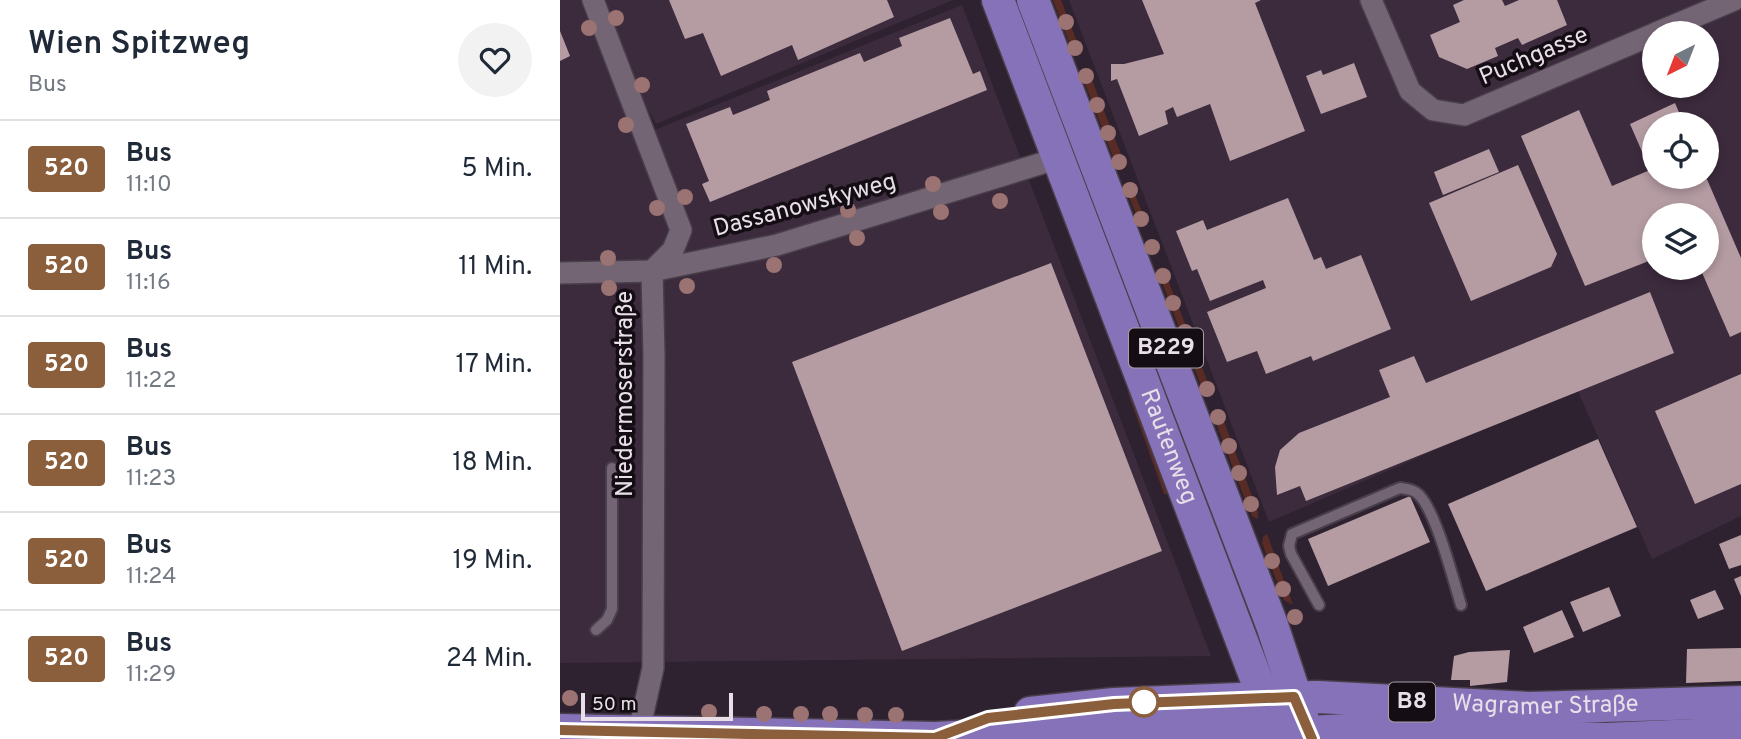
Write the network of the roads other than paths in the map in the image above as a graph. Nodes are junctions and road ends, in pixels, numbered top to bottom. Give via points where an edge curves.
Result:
1 (593, 0) edge
2 (998, 0) edge
3 (1032, 0) edge
4 (1371, 0) edge
5 (1734, 0) edge
6 (1685, 21) edge
7 (1642, 40) edge
8 (1059, 158) junction
9 (652, 271) junction
10 (560, 273) edge
11 (612, 468) dead end
12 (1319, 605) dead end
13 (1461, 605) dead end
14 (596, 630) dead end
15 (1294, 697) junction
16 (1264, 698) junction
17 (1741, 702) edge
18 (560, 730) edge
19 (639, 731) junction
20 (1741, 733) edge
21 (1277, 735) edge
22 (1310, 736) edge
23 (935, 738) edge

1 - 9 street, Niedermoserstraße via 681,230 673,250
2 - 8 main road, Rautenweg / B229
3 - 15 main road, Rautenweg / B229 via 1272,625
4 - 7 street, Puchgasse via 1410,91 1433,110 1464,115
5 - 6 street, Puchgasse
8 - 9 street, Dassanowskyweg via 777,246
8 - 16 main road, Rautenweg / B229
9 - 10 street, Dassanowskyweg
9 - 19 street, Niedermoserstraße via 653,668
11 - 14 lane via 612,609
12 - 13 lane via 1291,554 1292,534 1400,488 1412,490 1426,505
15 - 16 main road, Wagramer Straße / B8
15 - 17 main road, Wagramer Straße / B8 via 1530,708
15 - 22 main road, B229
16 - 21 main road, B229
16 - 23 main road, Wagramer Straße / B8 via 1114,704 988,718
18 - 19 main road, Wagramer Straße / B8
19 - 23 main road, Wagramer Straße / B8
20 - 22 main road, Wagramer Straße / B8 via 1606,739 1348,730
21 - 22 main road, Wagramer Straße / B8
21 - 23 main road, Wagramer Straße / B8 via 1048,731

